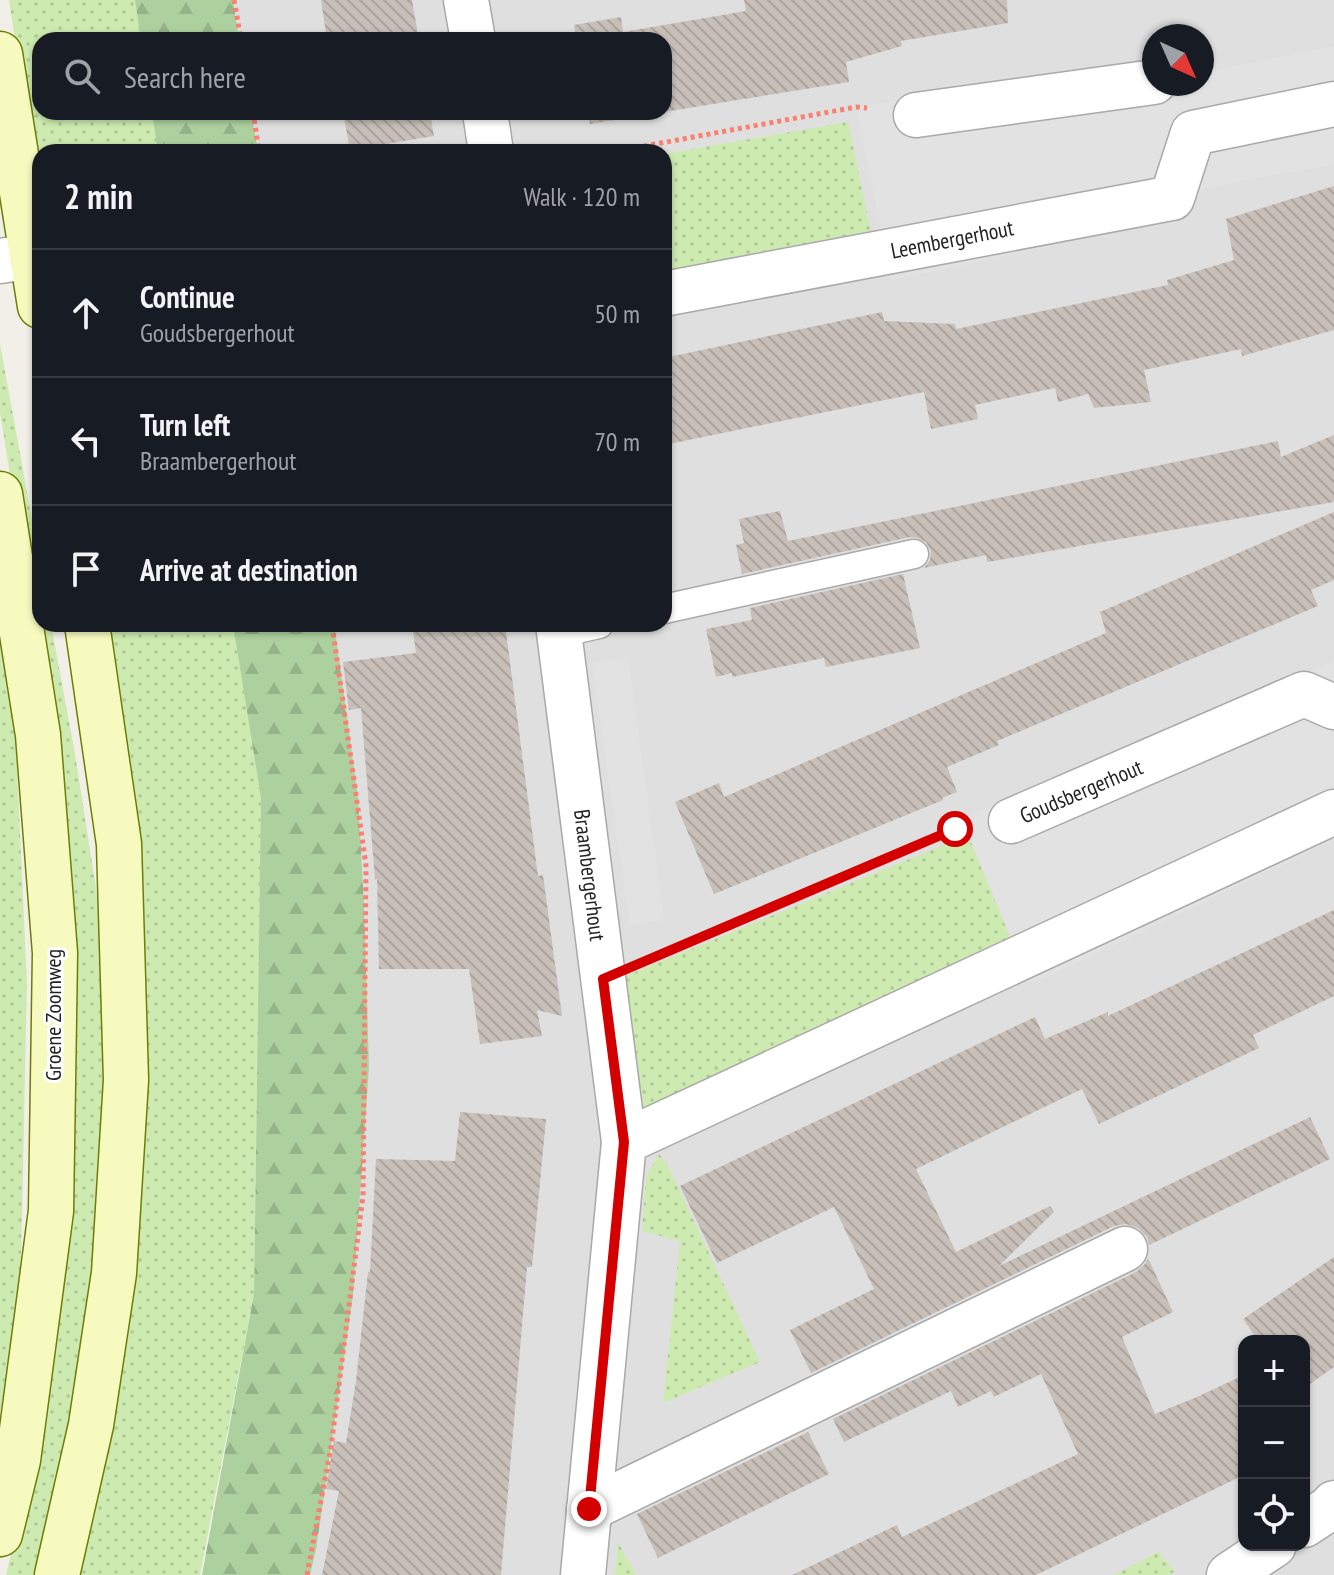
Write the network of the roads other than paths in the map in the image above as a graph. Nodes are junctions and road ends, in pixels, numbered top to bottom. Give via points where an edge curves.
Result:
1 (466, 0) edge
2 (472, 32) edge
3 (0, 54) edge
4 (1142, 84) edge
5 (1173, 96) edge
6 (1334, 104) edge
7 (916, 115) road end
8 (486, 120) edge
9 (1193, 133) junction
10 (490, 144) edge
11 (16, 259) edge
12 (32, 290) edge
13 (672, 292) edge
14 (0, 494) edge
15 (914, 554) dead end
16 (672, 607) edge
17 (88, 632) edge
18 (572, 632) edge
19 (1334, 707) edge
20 (1334, 812) edge
21 (1011, 821) road end
22 (624, 1142) junction
23 (1125, 1249) dead end
24 (1334, 1503) edge
25 (589, 1509) junction
26 (1310, 1521) edge
27 (0, 1534) edge
28 (1265, 1551) edge
29 (57, 1575) edge
30 (583, 1575) edge
31 (1229, 1575) edge

1 - 2 street
3 - 11 main road
4 - 7 street
5 - 9 street
6 - 9 street
8 - 10 street
9 - 13 street, Leembergerhout via 1172,198
11 - 12 main road
14 - 27 main road, Groene Zoomweg via 38,735 55,953 51,1211 18,1460
15 - 16 lane
17 - 29 main road via 119,844 126,1080 114,1273 91,1425
18 - 22 street, Braambergerhout via 603,979
19 - 21 street, Goudsbergerhout via 1304,694
20 - 22 street
22 - 25 street, Braambergerhout
23 - 25 street
24 - 26 street
25 - 30 street, Braambergerhout
28 - 31 street

